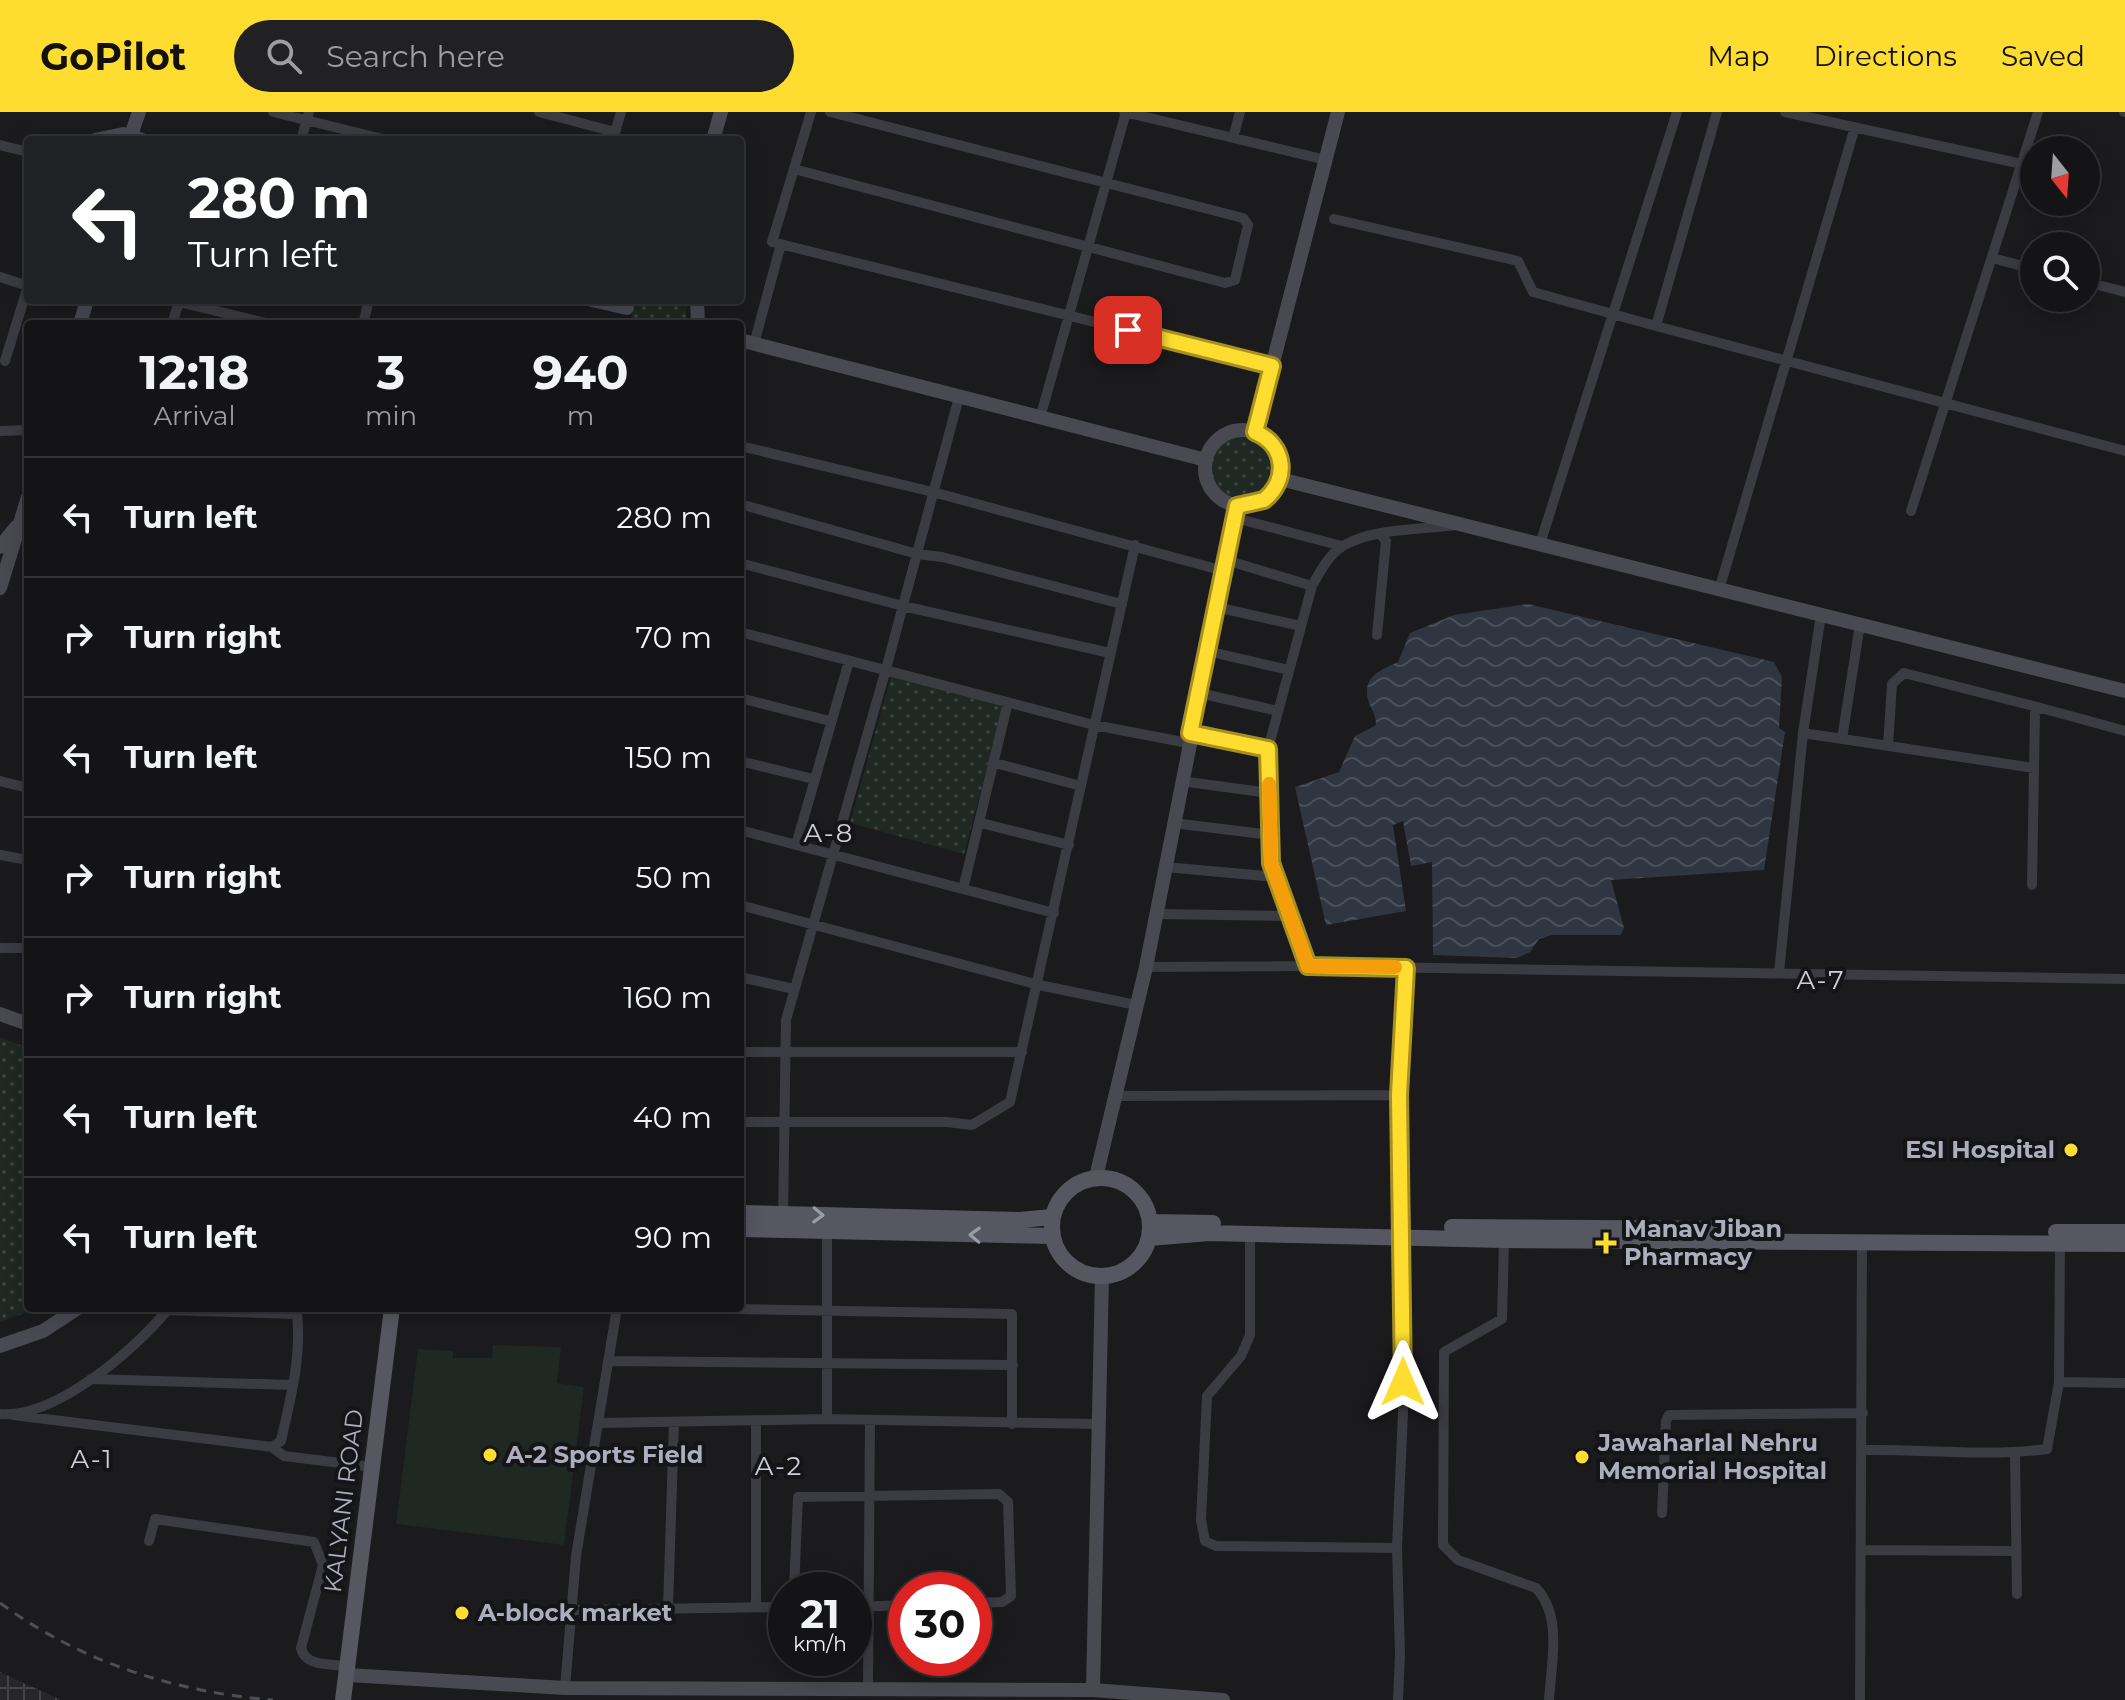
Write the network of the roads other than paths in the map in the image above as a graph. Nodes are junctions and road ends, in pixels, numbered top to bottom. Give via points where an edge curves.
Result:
1 (139, 112) edge
2 (273, 112) edge
3 (539, 112) edge
4 (621, 112) edge
5 (721, 112) edge
6 (811, 112) edge
7 (830, 112) edge
8 (1125, 112) edge
9 (1240, 112) edge
10 (1338, 112) edge
11 (1677, 112) edge
12 (1717, 112) edge
13 (1785, 112) edge
14 (2038, 112) edge
15 (308, 116) edge
16 (1855, 127) junction
17 (108, 136) edge
18 (129, 136) edge
19 (137, 136) edge
20 (302, 136) edge
21 (374, 136) edge
22 (614, 136) edge
23 (714, 136) edge
24 (2031, 136) edge
25 (1233, 138) junction
26 (0, 145) edge
27 (24, 151) edge
28 (1326, 160) junction
29 (2020, 164) edge
30 (794, 169) junction
31 (2020, 170) edge
32 (1106, 182) junction
33 (1334, 219) dead end
34 (781, 244) junction
35 (1089, 245) junction
36 (1992, 258) junction
37 (2020, 265) edge
38 (0, 277) edge
39 (24, 285) edge
40 (2100, 286) edge
41 (2125, 292) edge
42 (24, 299) edge
43 (187, 304) edge
44 (218, 312) junction
45 (1613, 313) junction
46 (1069, 317) junction
47 (215, 320) edge
48 (253, 320) edge
49 (1656, 326) junction
50 (744, 345) edge
51 (1787, 360) junction
52 (5, 361) dead end
53 (1272, 366) junction
54 (959, 397) junction
55 (1946, 404) junction
56 (1040, 418) junction
57 (24, 430) edge
58 (0, 431) edge
59 (1255, 432) junction
60 (744, 447) edge
61 (2125, 451) edge
62 (1206, 460) junction
63 (1280, 479) junction
64 (933, 492) junction
65 (744, 505) edge
66 (24, 511) edge
67 (1911, 511) dead end
68 (24, 512) edge
69 (1236, 512) junction
70 (1460, 524) junction
71 (1381, 535) junction
72 (1540, 544) junction
73 (1135, 545) junction
74 (1342, 546) junction
75 (0, 547) edge
76 (917, 554) junction
77 (744, 564) edge
78 (1225, 566) junction
79 (1312, 586) junction
80 (0, 588) edge
81 (1719, 590) junction
82 (1122, 604) junction
83 (903, 606) junction
84 (1216, 607) junction
85 (1821, 615) junction
86 (1860, 624) junction
87 (1301, 626) junction
88 (744, 633) edge
89 (1377, 635) dead end
90 (1207, 651) junction
91 (1110, 653) junction
92 (849, 661) junction
93 (886, 669) junction
94 (1289, 670) junction
95 (2125, 691) edge
96 (1199, 693) junction
97 (744, 699) edge
98 (1008, 702) junction
99 (2041, 708) junction
100 (1278, 711) junction
101 (830, 721) junction
102 (1094, 725) junction
103 (2125, 731) edge
104 (1803, 733) junction
105 (1189, 738) junction
106 (1842, 739) junction
107 (1888, 746) junction
108 (1268, 749) junction
109 (744, 762) edge
110 (995, 763) junction
111 (2034, 768) junction
112 (813, 779) junction
113 (0, 781) edge
114 (1181, 781) junction
115 (1081, 786) junction
116 (24, 787) edge
117 (1269, 793) junction
118 (981, 823) junction
119 (1173, 823) junction
120 (744, 831) edge
121 (1271, 835) junction
122 (796, 845) junction
123 (1069, 845) junction
124 (833, 854) junction
125 (0, 855) edge
126 (24, 859) edge
127 (1165, 867) junction
128 (1276, 877) junction
129 (2032, 885) dead end
130 (963, 889) junction
131 (744, 906) edge
132 (1054, 913) junction
133 (1156, 914) junction
134 (1289, 916) junction
135 (813, 924) junction
136 (0, 948) edge
137 (24, 948) edge
138 (1308, 966) junction
139 (1146, 967) junction
140 (1406, 968) junction
141 (1779, 973) junction
142 (744, 978) edge
143 (2125, 979) edge
144 (1039, 985) junction
145 (794, 989) junction
146 (1136, 1005) junction
147 (0, 1014) edge
148 (24, 1023) edge
149 (744, 1052) edge
150 (1022, 1052) junction
151 (783, 1053) junction
152 (1399, 1095) junction
153 (1114, 1096) junction
154 (744, 1122) edge
155 (783, 1122) junction
156 (1096, 1177) junction
157 (744, 1214) edge
158 (1052, 1217) junction
159 (784, 1222) junction
160 (744, 1228) edge
161 (1150, 1230) junction
162 (827, 1231) junction
163 (1403, 1231) junction
164 (2125, 1232) edge
165 (1250, 1234) junction
166 (1053, 1236) junction
167 (2060, 1237) junction
168 (1504, 1240) junction
169 (1862, 1241) junction
170 (2125, 1244) edge
171 (1102, 1276) junction
172 (744, 1309) edge
173 (828, 1310) junction
174 (72, 1312) edge
175 (165, 1312) edge
176 (245, 1312) edge
177 (392, 1312) edge
178 (616, 1312) edge
179 (0, 1346) edge
180 (608, 1361) junction
181 (827, 1365) junction
182 (1013, 1365) junction
183 (90, 1379) junction
184 (2059, 1382) junction
185 (2125, 1383) edge
186 (293, 1385) junction
187 (1863, 1413) junction
188 (0, 1414) edge
189 (13, 1415) junction
190 (827, 1419) junction
191 (870, 1420) junction
192 (756, 1421) junction
193 (674, 1422) junction
194 (599, 1423) junction
195 (1012, 1424) junction
196 (1098, 1424) junction
197 (272, 1447) junction
198 (1864, 1450) junction
199 (2015, 1453) junction
200 (373, 1467) junction
201 (868, 1493) junction
202 (1662, 1513) dead end
203 (149, 1541) dead end
204 (1397, 1548) junction
205 (1863, 1550) junction
206 (2016, 1551) junction
207 (795, 1572) edge
208 (869, 1572) edge
209 (2017, 1594) dead end
210 (992, 1602) edge
211 (756, 1607) junction
212 (768, 1607) edge
213 (668, 1608) junction
214 (572, 1610) junction
215 (348, 1671) junction
216 (868, 1676) edge
217 (868, 1687) junction
218 (565, 1688) junction
219 (1093, 1690) junction
220 (343, 1700) edge
221 (1223, 1700) edge
222 (1398, 1700) edge
223 (1549, 1700) edge
224 (1860, 1700) edge

1 - 19 street
2 - 15 street
3 - 22 street
4 - 22 street
5 - 23 street
6 - 30 street
7 - 32 street
8 - 25 street
8 - 32 street
9 - 25 street
10 - 28 street
11 - 45 street
12 - 49 street
13 - 16 street
14 - 24 street
15 - 20 street
15 - 21 street
16 - 29 street
16 - 51 street
17 - 18 street
25 - 28 street
26 - 27 street
28 - 53 street
30 - 34 street via 772,242
30 - 35 street
31 - 36 street
32 - 35 street
32 - 35 street via 1243,218 1248,225 1235,280 1225,283
33 - 45 street via 1518,261 1533,292
34 - 46 street
34 - 50 street
35 - 46 street
36 - 37 street
36 - 55 street
38 - 39 street
40 - 41 street
42 - 52 street
43 - 44 street
44 - 47 street
44 - 48 street
45 - 49 street
45 - 72 street
46 - 53 street
46 - 56 street
49 - 51 street
50 - 54 street
51 - 55 street
51 - 81 street
53 - 59 street
54 - 56 street
54 - 64 street
55 - 61 street
55 - 67 street
56 - 62 street
57 - 58 street
59 - 62 street via 1228,434
59 - 63 street via 1277,450
60 - 64 street
62 - 69 street via 1210,486
63 - 69 street via 1264,500
63 - 70 street
64 - 73 street
64 - 76 street
65 - 76 street
66 - 75 street
68 - 80 street
69 - 74 street
69 - 78 street
70 - 71 street
70 - 72 street
71 - 74 street
71 - 89 street via 1386,541
72 - 81 street
73 - 78 street
73 - 82 street
74 - 79 street
76 - 82 street
76 - 83 street
77 - 83 street
78 - 79 street
78 - 84 street
79 - 87 street
81 - 85 street
82 - 91 street
83 - 91 street
83 - 93 street
84 - 87 street
84 - 90 street
85 - 86 street
85 - 104 street
86 - 95 street
86 - 106 street
87 - 94 street
88 - 92 street
90 - 94 street
90 - 96 street
91 - 102 street
92 - 93 street
92 - 101 street
93 - 98 street
93 - 124 street
94 - 100 street
96 - 100 street
96 - 105 street
97 - 101 street
98 - 102 street
98 - 110 street
99 - 103 street
99 - 107 street via 1904,673 1892,684
99 - 111 street via 2035,711
100 - 108 street
101 - 112 street
102 - 105 street
102 - 115 street
104 - 106 street
104 - 141 street
105 - 108 street
105 - 114 street
106 - 107 street
107 - 111 street
108 - 117 street
109 - 112 street
110 - 115 street
110 - 118 street
111 - 129 street
112 - 122 street
113 - 116 street
114 - 117 street
114 - 119 street
115 - 123 street
117 - 121 street
118 - 123 street
118 - 130 street
119 - 121 street
119 - 127 street
120 - 122 street
121 - 128 street
122 - 124 street
123 - 132 street
124 - 130 street
124 - 135 street
125 - 126 street
127 - 128 street
127 - 133 street
128 - 134 street
130 - 132 street
131 - 135 street
132 - 144 street
133 - 134 street
133 - 139 street
134 - 138 street
135 - 144 street
135 - 145 street
136 - 137 street
138 - 139 street
138 - 140 street
139 - 146 street
140 - 141 street
140 - 152 street
141 - 143 street
142 - 145 street
144 - 146 street
144 - 150 street
145 - 151 street
146 - 153 street
147 - 148 street
149 - 151 street
150 - 151 street
150 - 155 street via 1010,1102 972,1125
151 - 155 street
152 - 153 street
152 - 163 street
153 - 156 street
154 - 155 street
155 - 159 street
156 - 158 main road via 1066,1191
156 - 161 main road via 1126,1184 1138,1194
157 - 159 main road
159 -> 158 main road
158 - 166 main road
159 - 160 main road
159 - 162 main road
161 - 163 main road
161 - 165 main road
161 - 171 main road via 1134,1264
166 -> 162 main road
162 - 173 street
163 - 165 main road
163 - 167 main road
163 - 168 main road
163 - 204 street
164 - 167 main road
165 - 204 street via 1250,1335 1241,1356 1207,1396 1201,1520 1205,1541 1216,1546
166 - 171 main road via 1065,1261
167 - 169 main road
167 - 170 main road
167 - 184 street
168 - 169 main road
168 - 223 street via 1502,1319 1444,1352 1443,1545 1458,1560 1536,1588 1544,1597 1553,1622
169 - 187 street
171 - 196 street
172 - 173 street
173 - 181 street
173 - 182 street via 1012,1314
174 - 179 street via 43,1331
175 - 183 street
176 - 186 street via 297,1314
177 - 200 main road, KALYANI ROAD
178 - 180 street
180 - 181 street
180 - 194 street
181 - 182 street
181 - 190 street
182 - 195 street
183 - 186 street
183 - 189 street via 39,1409
184 - 185 street
184 - 199 street via 2047,1449
186 - 197 street via 281,1441
187 - 198 street
187 - 202 street via 1669,1415
188 - 189 street
189 - 197 street
190 - 191 street
190 - 192 street
191 - 195 street
191 - 201 street
192 - 193 street
192 - 211 street
193 - 194 street
193 - 213 street
194 - 214 street
195 - 196 street
196 - 219 street
197 - 200 street via 284,1456
198 - 199 street
198 - 205 street
199 - 206 street
200 - 215 main road, KALYANI ROAD
201 - 207 street via 798,1497
201 - 208 street
201 - 210 street via 999,1494 1008,1502 1011,1596
203 - 215 street via 155,1519 314,1542 323,1565 301,1648 309,1661
204 - 222 street
205 - 206 street
205 - 224 street
206 - 209 street
211 - 212 street
211 - 213 street
213 - 214 street
214 - 218 street
215 - 218 street
215 - 220 main road, KALYANI ROAD
216 - 217 street
217 - 218 street
217 - 219 street
219 - 221 street

